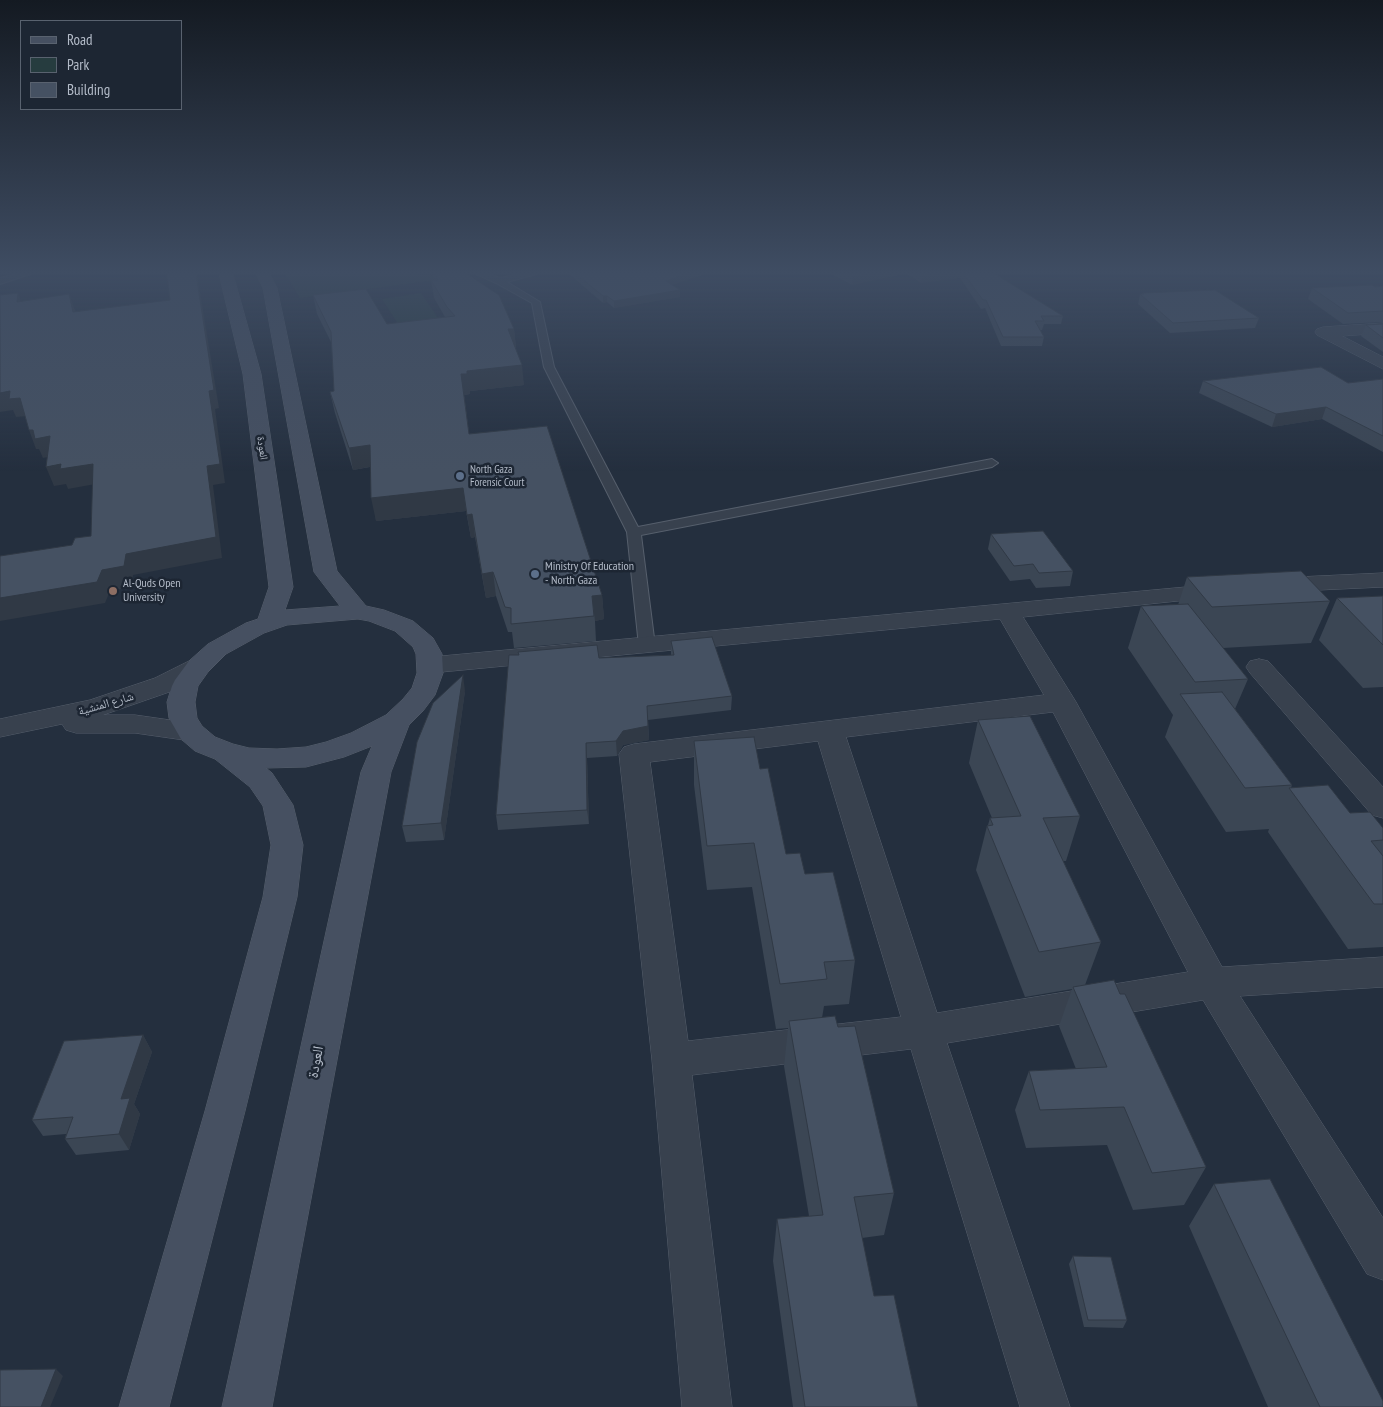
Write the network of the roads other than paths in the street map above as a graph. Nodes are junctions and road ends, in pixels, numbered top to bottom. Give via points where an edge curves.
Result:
1 (243, 340) edge
2 (280, 340) edge
3 (544, 340) edge
4 (1337, 340) edge
5 (1383, 364) edge
6 (992, 463) dead end
7 (634, 532) junction
8 (1383, 580) edge
9 (1007, 610) junction
10 (358, 612) junction
11 (269, 623) junction
12 (647, 646) junction
13 (431, 665) junction
14 (198, 667) junction
15 (1259, 667) dead end
16 (1062, 702) junction
17 (396, 720) junction
18 (5, 727) edge
19 (830, 730) junction
20 (191, 732) junction
21 (225, 752) junction
22 (1383, 807) edge
23 (1383, 972) edge
24 (1212, 983) junction
25 (924, 1031) junction
26 (671, 1060) junction
27 (1383, 1258) edge
28 (144, 1407) edge
29 (247, 1407) edge
30 (707, 1407) edge
31 (1044, 1407) edge

1 - 11 main road, العودة via 252,374 282,587
2 - 10 main road via 326,572
3 - 7 lane via 549,366
4 - 5 street
6 - 7 lane
7 - 12 lane
8 - 9 street via 1245,588
9 - 12 street
9 - 16 street
10 - 11 main road via 284,618
10 - 13 main road via 391,619 416,634 424,643
11 - 14 main road via 229,642
12 - 13 street
13 - 17 main road via 425,689
14 - 18 street, شارع المنشية via 133,697
14 - 20 main road via 185,686 181,702 183,718
15 - 22 street
16 - 19 street
16 - 24 street
17 - 21 main road via 361,740 306,757 249,758
17 - 29 main road, العودة via 374,782
18 - 20 street, شارع المنشية via 114,723 154,725
19 - 25 street
19 - 26 street via 634,754
20 - 21 main road via 205,744
21 - 28 main road via 261,780 274,799 287,845 280,897
23 - 24 street
24 - 25 street
24 - 27 street
25 - 26 street
25 - 31 street
26 - 30 street

